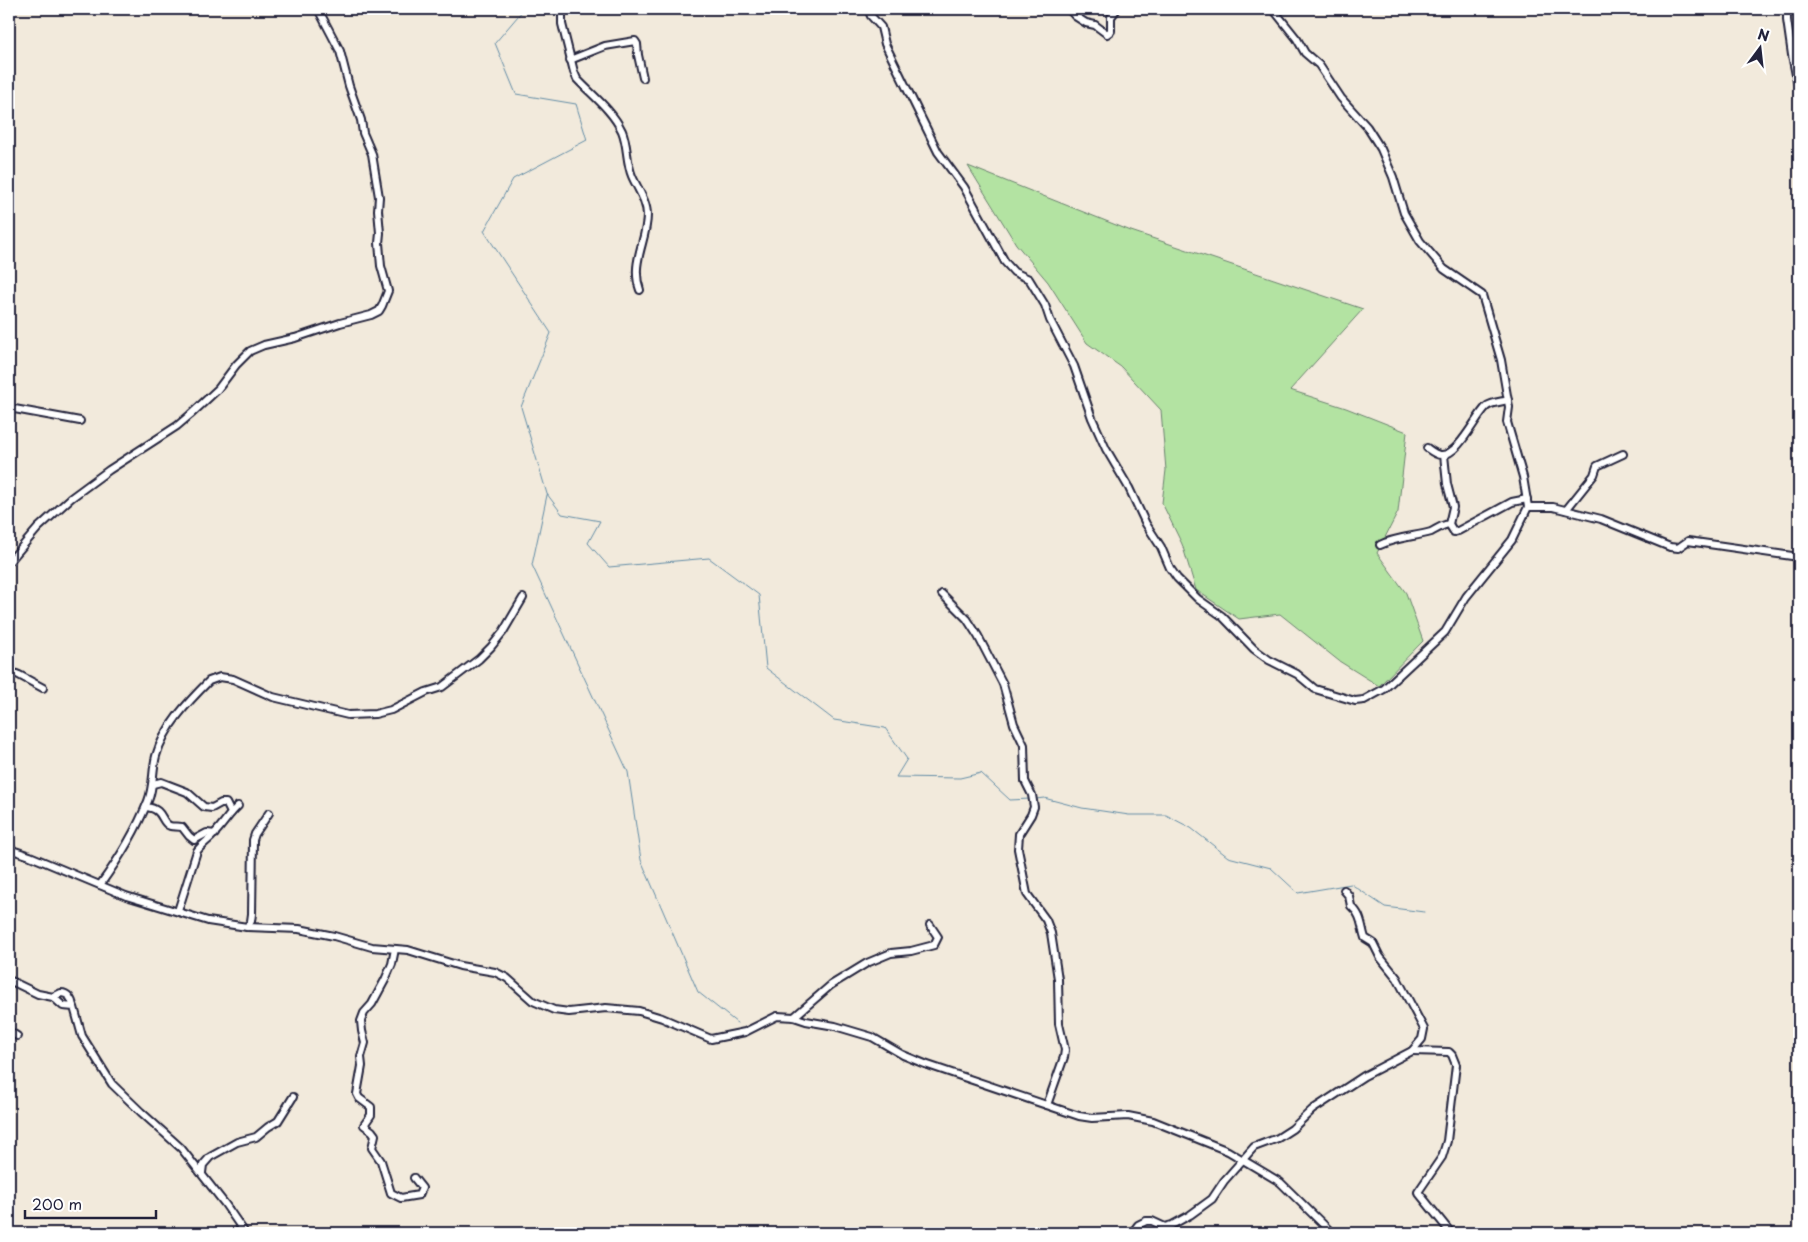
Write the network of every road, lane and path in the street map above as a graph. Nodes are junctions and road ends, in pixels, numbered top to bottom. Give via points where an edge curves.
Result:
1 (318, 9) edge
2 (562, 9) edge
3 (868, 9) edge
4 (1069, 9) edge
5 (1117, 9) edge
6 (1273, 9) edge
7 (1787, 9) edge
8 (570, 60) junction
9 (643, 78) dead end
10 (1799, 90) edge
11 (640, 290) dead end
12 (1508, 400) junction
13 (9, 408) edge
14 (80, 421) dead end
15 (1427, 448) dead end
16 (1623, 454) dead end
17 (1444, 455) junction
18 (1527, 499) junction
19 (1528, 507) junction
20 (1566, 510) junction
21 (1449, 524) junction
22 (1380, 545) dead end
23 (1799, 557) edge
24 (9, 562) edge
25 (942, 594) dead end
26 (523, 598) dead end
27 (9, 671) edge
28 (43, 688) dead end
29 (153, 784) junction
30 (238, 806) dead end
31 (146, 807) junction
32 (231, 812) junction
33 (269, 813) dead end
34 (215, 834) junction
35 (9, 849) edge
36 (100, 885) junction
37 (1344, 890) dead end
38 (178, 911) junction
39 (930, 924) dead end
40 (247, 927) junction
41 (395, 949) junction
42 (9, 980) edge
43 (53, 997) junction
44 (73, 1006) junction
45 (794, 1017) junction
46 (9, 1031) edge
47 (17, 1036) dead end
48 (1412, 1051) junction
49 (293, 1097) dead end
50 (1047, 1105) junction
51 (1242, 1160) junction
52 (202, 1173) junction
53 (414, 1178) dead end
54 (245, 1233) edge
55 (1132, 1233) edge
56 (1332, 1233) edge
57 (1451, 1233) edge

1 - 24 street via 340,50 372,154 379,196 381,266 388,291 382,306 371,315 250,351 218,389 190,415 72,498 38,528
2 - 8 street
3 - 19 street via 881,28 885,44 938,152 964,187 1005,262 1014,272 1029,279 1045,306 1074,366 1104,445 1170,568 1191,592 1222,616 1261,654 1297,674 1315,689 1355,701 1364,700 1384,689 1445,632 1466,597 1512,540
4 - 5 street via 1075,16 1107,34 1111,31 1111,17
6 - 12 street via 1381,149 1404,213 1420,241 1444,269 1482,295 1501,360
7 - 10 street
8 - 9 street via 605,46 635,42
8 - 11 street via 577,78 608,111 622,132 632,176 647,208 636,272
12 - 17 street via 1488,406 1461,443
12 - 18 street via 1507,422
13 - 14 street
15 - 17 street
16 - 20 street via 1597,466 1594,475
17 - 21 street via 1453,507
18 - 19 street
18 - 21 street via 1512,502 1458,531 1454,532
19 - 20 street
20 - 23 street via 1601,519 1670,548 1678,548 1688,541
21 - 22 street
25 - 50 street via 967,619 978,636 1003,684 1014,724 1024,745 1024,780 1034,806 1019,834 1018,848 1027,894 1046,920 1051,933 1058,979 1058,1024 1065,1050
26 - 29 street via 503,632 479,659 442,687 391,710 348,715 273,697 233,678 220,677 209,681 165,734 155,758
27 - 28 street
29 - 31 street
29 - 32 street via 161,782 191,794 204,807 226,803
30 - 32 street
31 - 34 street via 156,809 166,824 182,827 194,840 207,833
31 - 36 street via 118,860
32 - 34 street
33 - 40 street via 253,840 252,914
34 - 38 street via 195,854
35 - 36 street
36 - 38 street
37 - 48 street via 1364,927 1365,938 1373,943 1397,978 1424,1029 1422,1039
38 - 40 street via 217,923
39 - 45 street via 938,937 934,945 891,953 867,963 831,984
40 - 41 street via 299,929 365,946
41 - 45 street via 501,974 533,1001 554,1010 569,1012 606,1008 640,1011 711,1039 745,1032 777,1016
41 - 53 street via 389,971 361,1021 365,1043 357,1094 371,1107 371,1115 364,1125 374,1132 372,1148 381,1161 392,1193 402,1198 418,1195 422,1188
42 - 43 street via 38,994
43 - 44 street via 63,1006
43 - 44 street via 63,992 71,998
44 - 52 street via 82,1036 112,1084 181,1148
45 - 50 street via 872,1037 925,1064
46 - 47 street
48 - 51 street via 1364,1076 1312,1110 1292,1129 1254,1147
48 - 57 street via 1449,1052 1456,1064 1447,1141 1442,1157 1418,1192
49 - 52 street via 278,1121 256,1137 237,1142 210,1158 203,1165
50 - 51 street via 1087,1118 1128,1116 1154,1121
51 - 55 street via 1212,1199 1190,1215 1165,1226 1146,1221
51 - 56 street via 1280,1182
52 - 54 street

